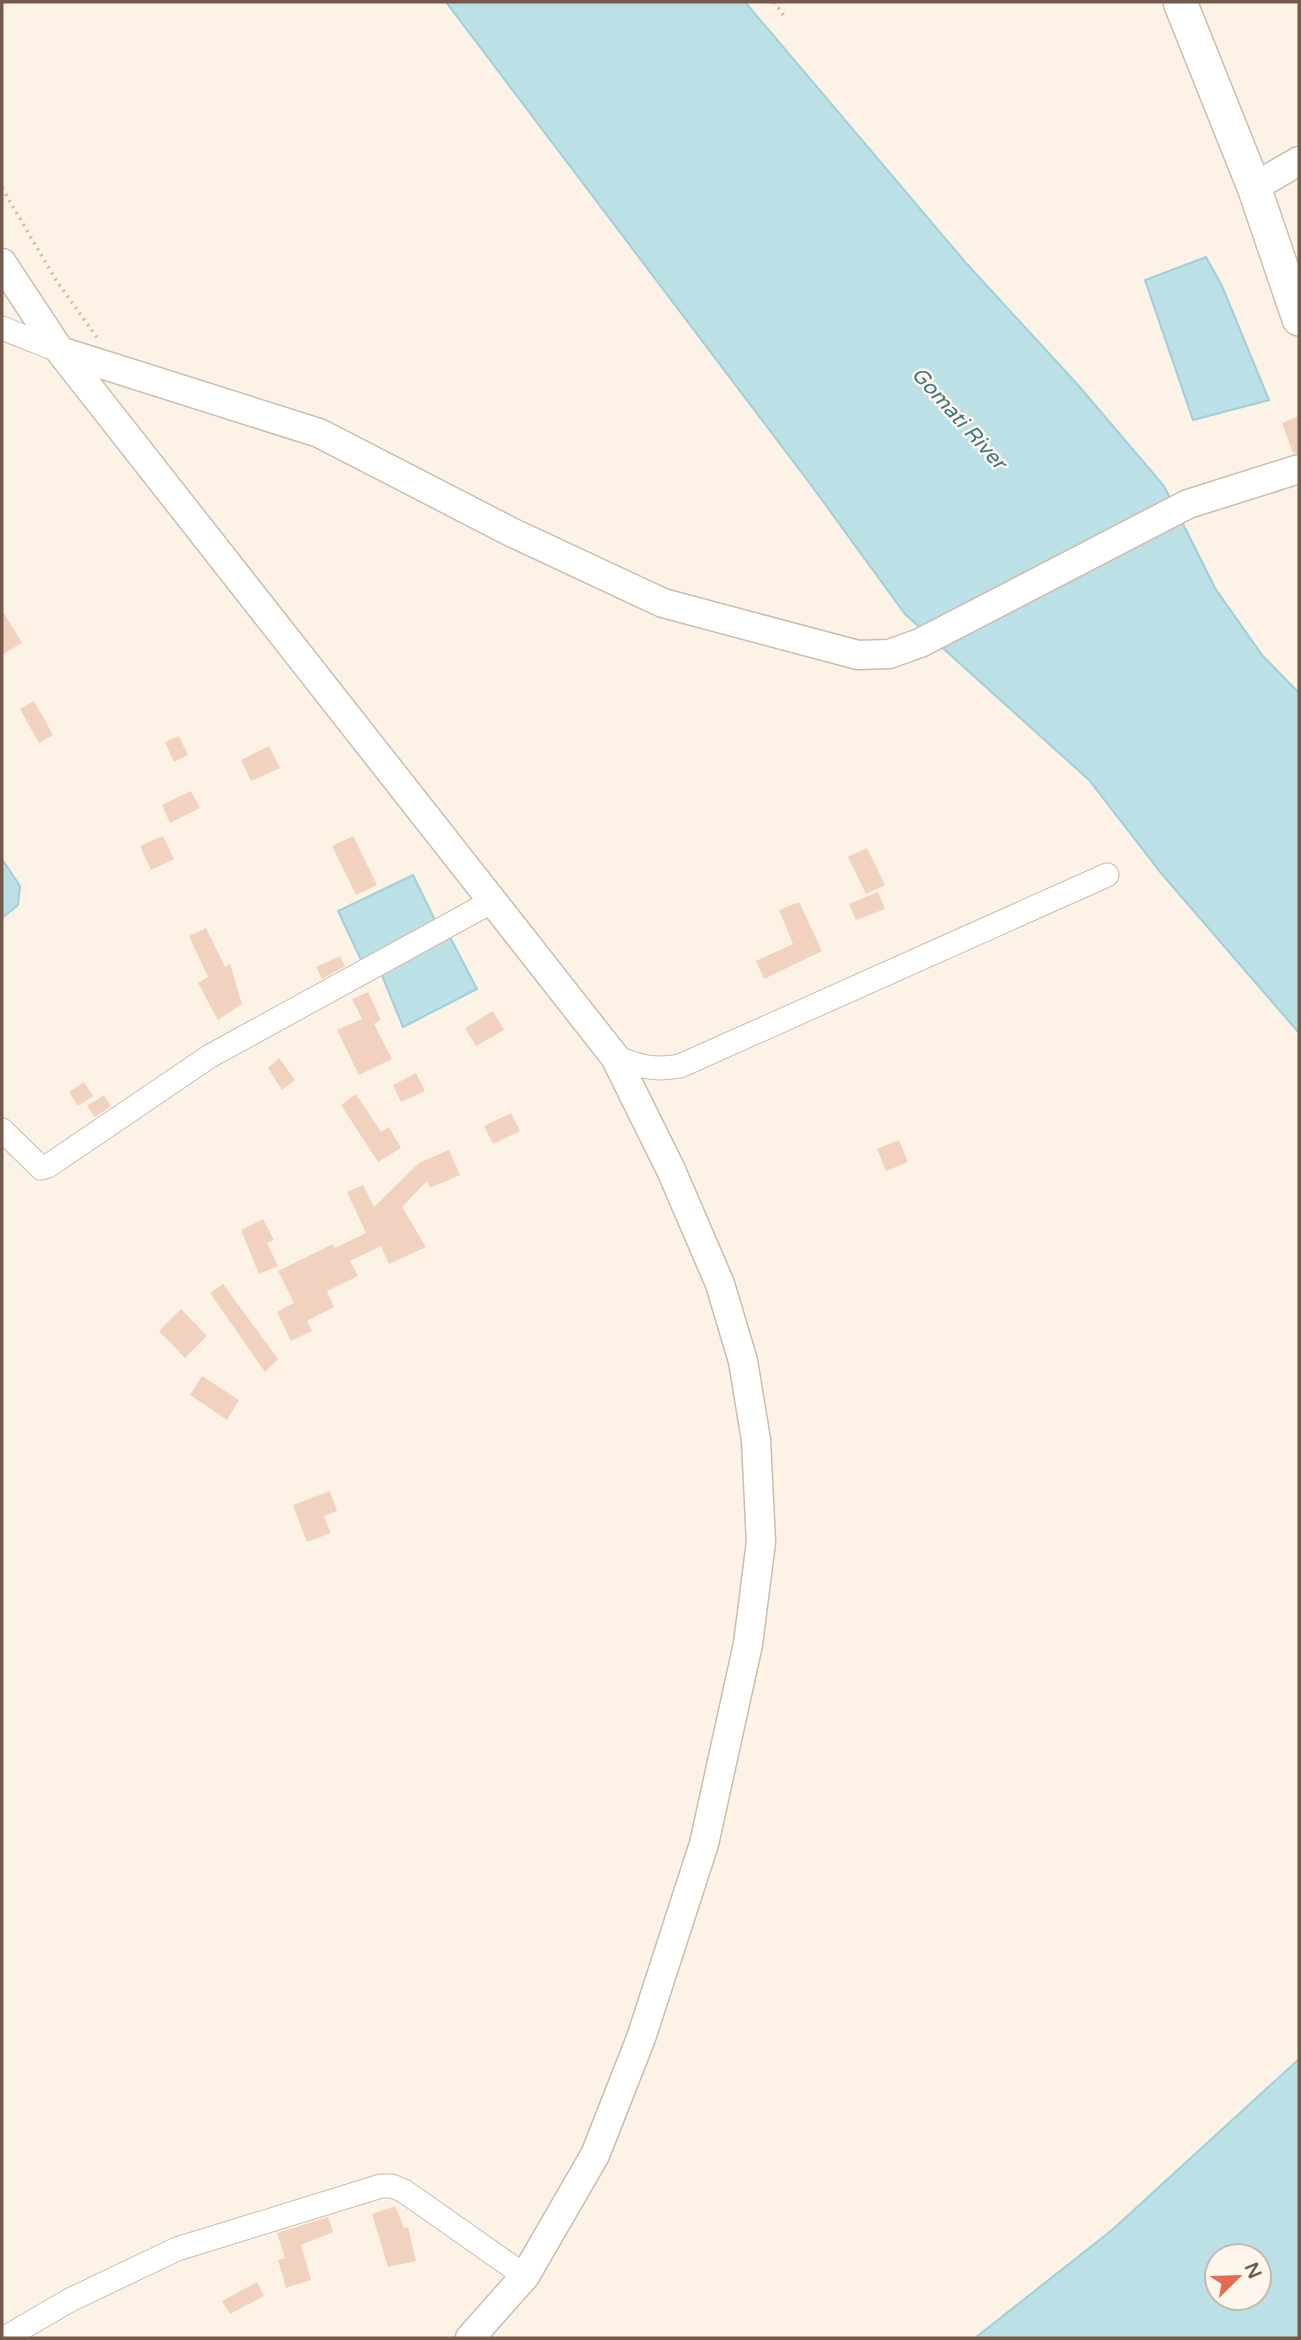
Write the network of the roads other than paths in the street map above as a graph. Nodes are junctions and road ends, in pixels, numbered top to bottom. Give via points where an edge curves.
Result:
1 (1180, 2) edge
2 (1299, 162) edge
3 (1254, 187) junction
4 (2, 262) edge
5 (1299, 319) edge
6 (2, 328) edge
7 (60, 351) junction
8 (1299, 469) edge
9 (1107, 875) dead end
10 (491, 902) junction
11 (615, 1057) junction
12 (2, 1130) edge
13 (524, 2276) junction
14 (5, 2338) edge
15 (470, 2338) edge

1 - 3 main road
2 - 3 street
3 - 5 main road
4 - 7 street
6 - 7 street
7 - 8 street via 319,433 513,533 663,603 858,655 889,654 920,643 1188,504
7 - 10 street
9 - 11 street via 680,1066 642,1068
10 - 11 street
10 - 12 street via 210,1056 48,1166 33,1163
11 - 13 street via 671,1170 724,1297 743,1361 756,1440 761,1542 748,1644 704,1844 641,2038 595,2155
13 - 14 street via 404,2191 381,2186 177,2249 70,2300
13 - 15 street

